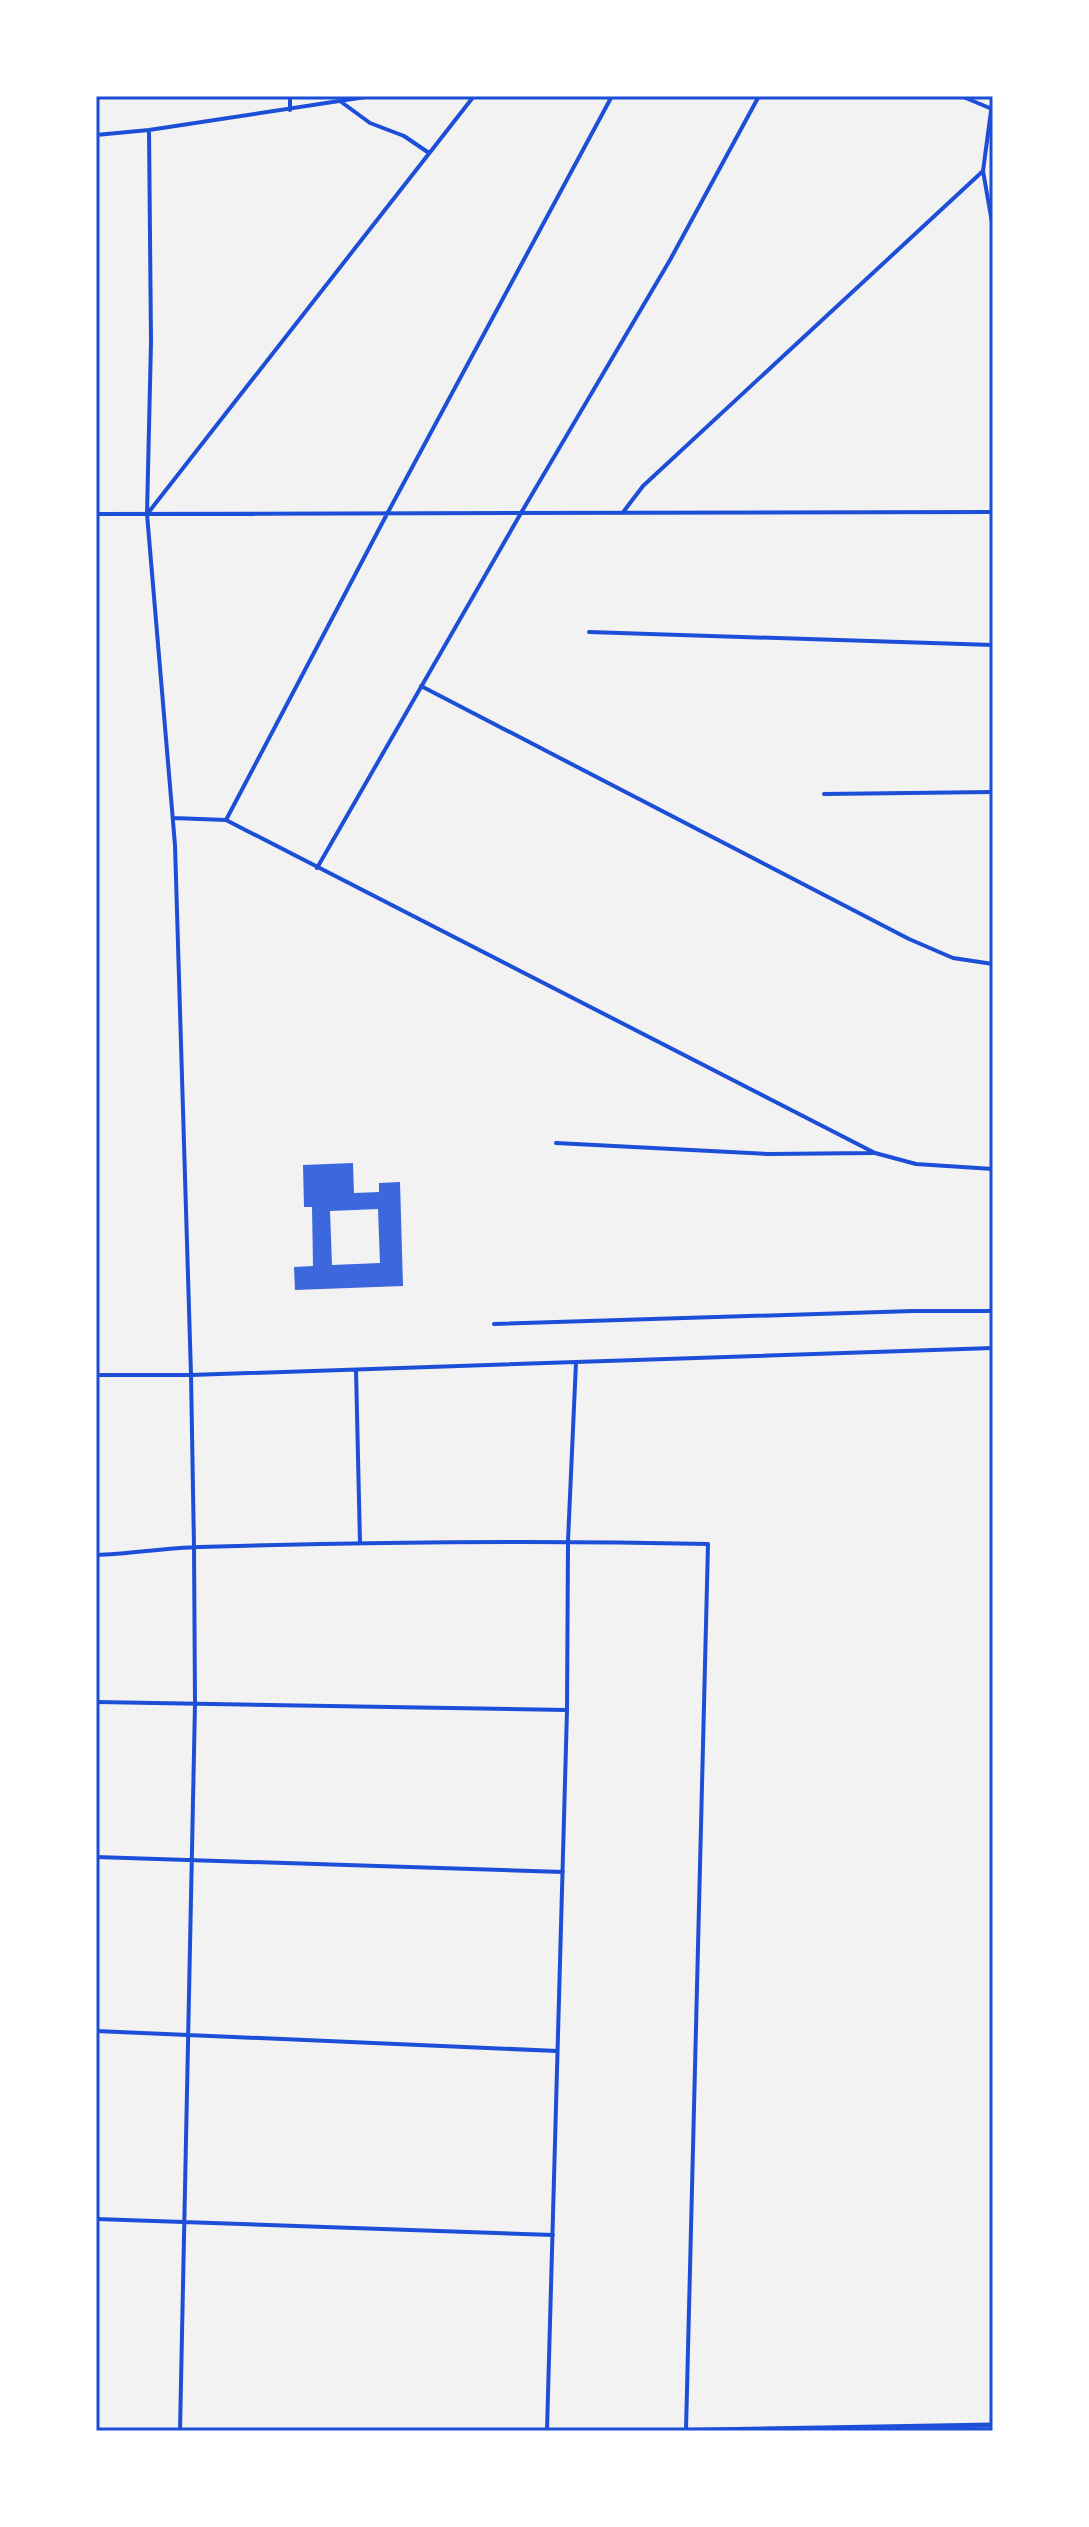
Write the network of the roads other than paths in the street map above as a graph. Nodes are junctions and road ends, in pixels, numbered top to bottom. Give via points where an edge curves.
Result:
1 (290, 96) edge
2 (372, 96) edge
3 (474, 96) edge
4 (612, 96) edge
5 (759, 96) edge
6 (961, 96) edge
7 (993, 96) edge
8 (340, 101) junction
9 (992, 109) edge
10 (290, 110) junction
11 (149, 130) junction
12 (96, 135) edge
13 (429, 153) junction
14 (983, 171) junction
15 (993, 228) edge
16 (624, 511) junction
17 (993, 512) edge
18 (521, 513) junction
19 (96, 514) edge
20 (147, 514) junction
21 (387, 514) junction
22 (589, 632) dead end
23 (993, 645) edge
24 (421, 686) junction
25 (993, 792) edge
26 (824, 794) dead end
27 (173, 818) junction
28 (226, 820) junction
29 (317, 868) junction
30 (993, 964) edge
31 (556, 1143) dead end
32 (875, 1153) junction
33 (993, 1169) edge
34 (993, 1311) edge
35 (494, 1324) dead end
36 (993, 1348) edge
37 (576, 1362) junction
38 (356, 1369) junction
39 (96, 1375) edge
40 (191, 1375) junction
41 (568, 1541) junction
42 (360, 1543) junction
43 (194, 1547) junction
44 (96, 1555) edge
45 (96, 1702) edge
46 (195, 1704) junction
47 (567, 1710) junction
48 (96, 1857) edge
49 (192, 1861) junction
50 (563, 1872) junction
51 (96, 2031) edge
52 (188, 2034) junction
53 (558, 2051) junction
54 (96, 2219) edge
55 (184, 2221) junction
56 (553, 2235) junction
57 (993, 2425) edge
58 (818, 2429) edge
59 (686, 2430) edge
60 (180, 2431) edge
61 (547, 2431) edge
62 (652, 2431) edge

1 - 10 street
2 - 8 street
3 - 13 street
4 - 21 street
5 - 18 street
6 - 9 street
7 - 9 street
8 - 10 street
8 - 13 street
9 - 14 street
10 - 11 street
11 - 12 street
11 - 20 street
13 - 20 street
14 - 15 street
14 - 16 street via 643,486
16 - 17 street
16 - 18 street
18 - 21 street
18 - 24 street
19 - 20 street
20 - 21 street
20 - 27 street
21 - 28 street
22 - 23 street
24 - 29 street
24 - 30 street via 909,939 953,958
25 - 26 street
27 - 28 street
27 - 40 street
28 - 29 street
29 - 32 street
31 - 32 street via 768,1154
32 - 33 street via 916,1164
34 - 35 street
36 - 37 street
37 - 38 street
37 - 41 street
38 - 40 street
38 - 42 street
39 - 40 street
40 - 43 street
41 - 42 street
41 - 47 street
41 - 59 street via 708,1544
42 - 43 street
43 - 44 street
43 - 46 street
45 - 46 street
46 - 47 street
46 - 49 street
47 - 50 street
48 - 49 street
49 - 50 street
49 - 52 street
50 - 53 street
51 - 52 street
52 - 53 street
52 - 55 street
53 - 56 street
54 - 55 street
55 - 56 street
55 - 60 street
56 - 61 street
57 - 58 street
58 - 59 street
59 - 62 street

